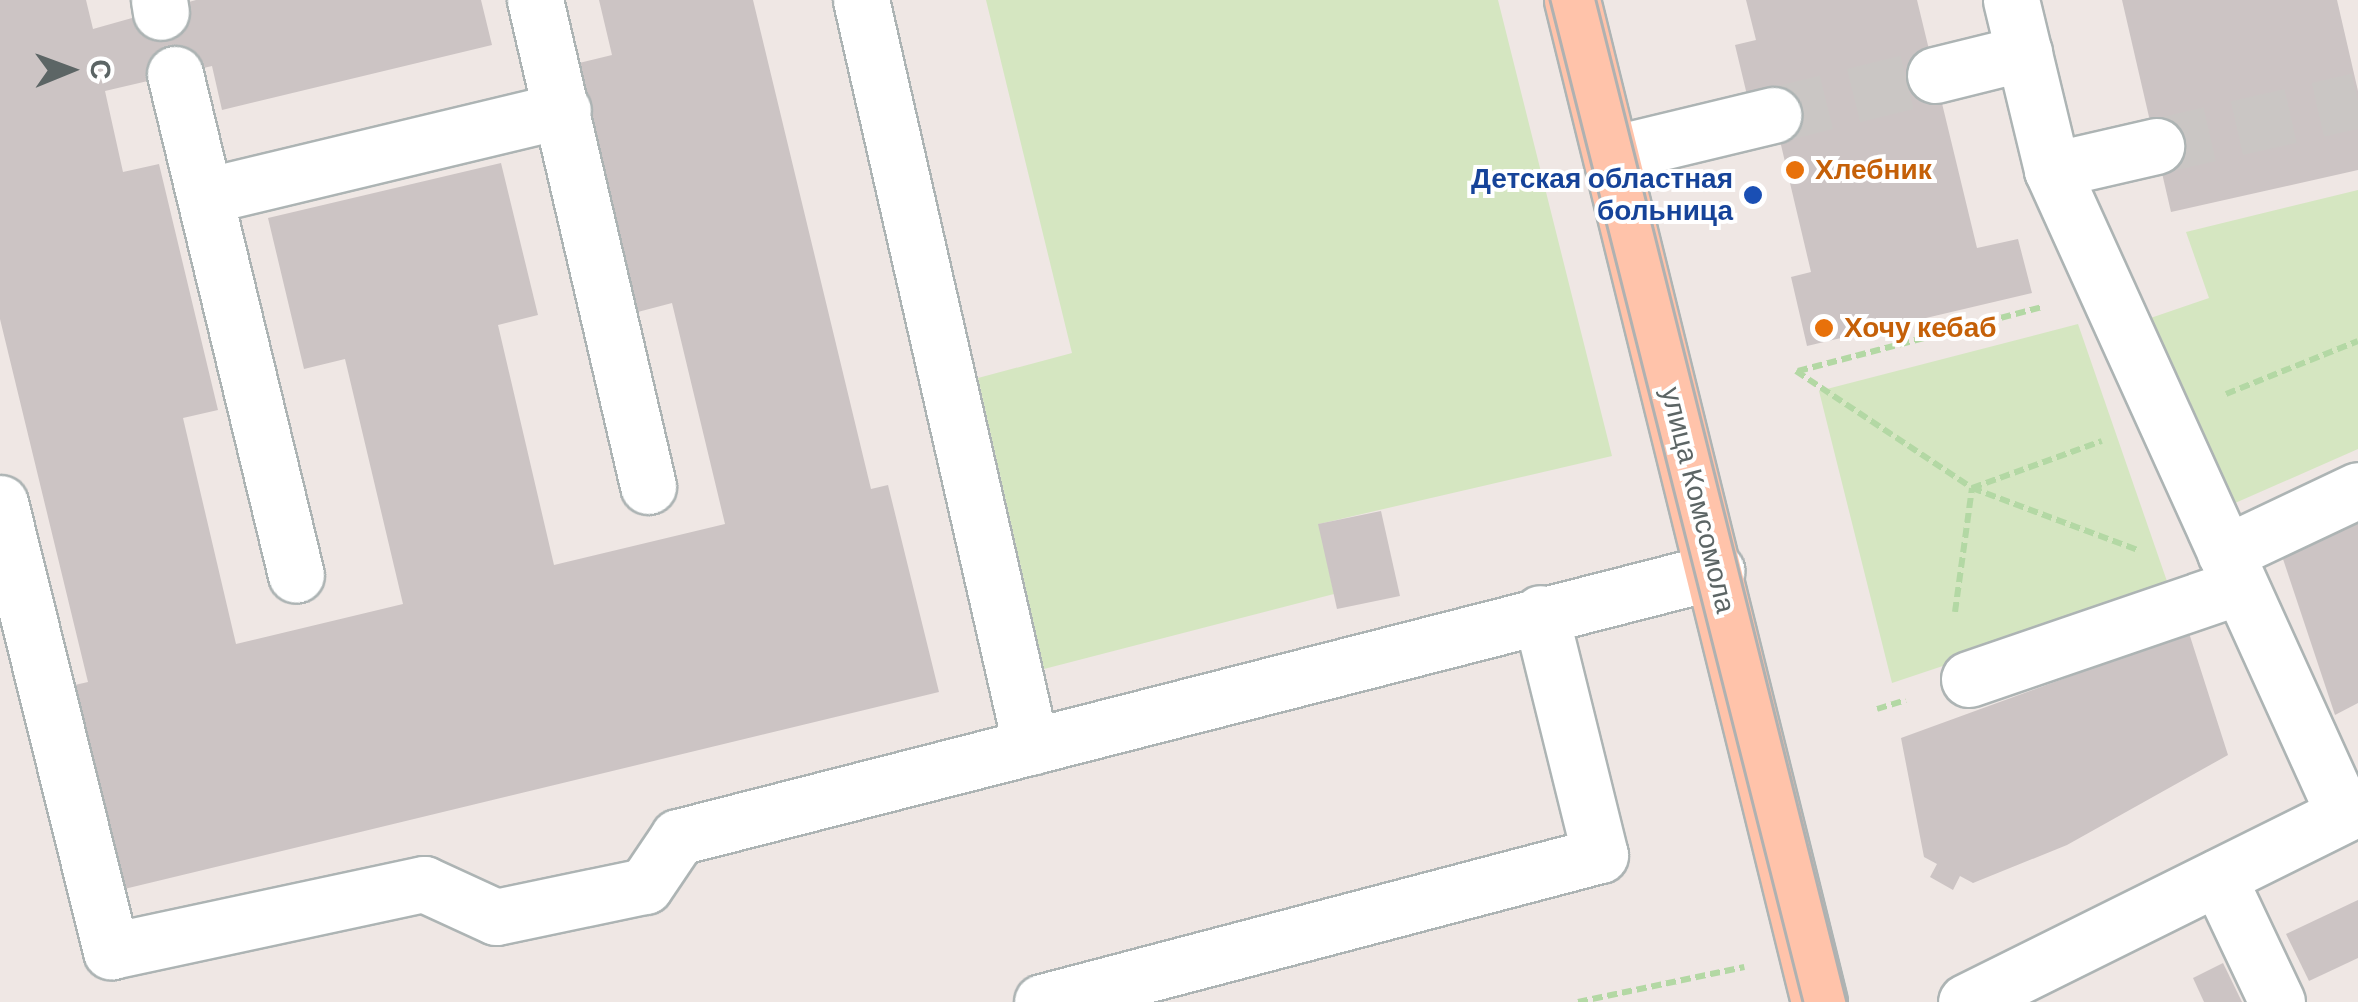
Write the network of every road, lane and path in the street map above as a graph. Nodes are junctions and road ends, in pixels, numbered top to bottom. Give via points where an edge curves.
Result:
1 (535, 0) edge
2 (861, 0) edge
3 (1572, 0) edge
4 (2011, 0) edge
5 (2024, 53) junction
6 (175, 74) dead end
7 (1935, 75) tunnel mouth
8 (562, 110) junction
9 (1773, 114) tunnel mouth
10 (2156, 146) tunnel mouth
11 (1611, 154) junction
12 (2052, 170) junction
13 (205, 196) junction
14 (2106, 290) junction
15 (2358, 341) edge
16 (2164, 419) junction
17 (648, 486) dead end
18 (1972, 488) junction
19 (2358, 490) edge
20 (0, 502) edge
21 (2231, 570) junction
22 (1716, 571) junction
23 (296, 575) dead end
24 (1540, 613) junction
25 (1961, 656) joint
26 (1031, 746) junction
27 (2351, 811) edge
28 (2218, 877) junction
29 (1750, 966) dead end
30 (1042, 1002) edge
31 (1578, 1002) edge
32 (1819, 1002) edge
33 (1966, 1002) edge
34 (2276, 1002) edge

1 - 8 lane
2 - 26 lane
3 - 11 main road, улица Комсомола
4 - 5 lane
5 - 7 lane
5 - 12 lane
6 - 13 lane
8 - 13 lane
8 - 17 lane
9 - 11 lane
10 - 12 lane
11 - 22 main road, улица Комсомола
12 - 14 lane
13 - 23 lane
14 - 16 lane
14 - 18 path via 1796,372
15 - 16 path
16 - 18 path
16 - 21 lane
18 - 21 path
18 - 25 path
19 - 21 lane
20 - 26 lane via 111,950 424,884 496,917 645,886 678,837
21 - 25 lane
21 - 27 lane
22 - 24 lane
22 - 32 main road, улица Комсомола
24 - 26 lane
24 - 30 lane via 1600,855
27 - 28 lane
28 - 33 lane
28 - 34 lane
29 - 31 path

